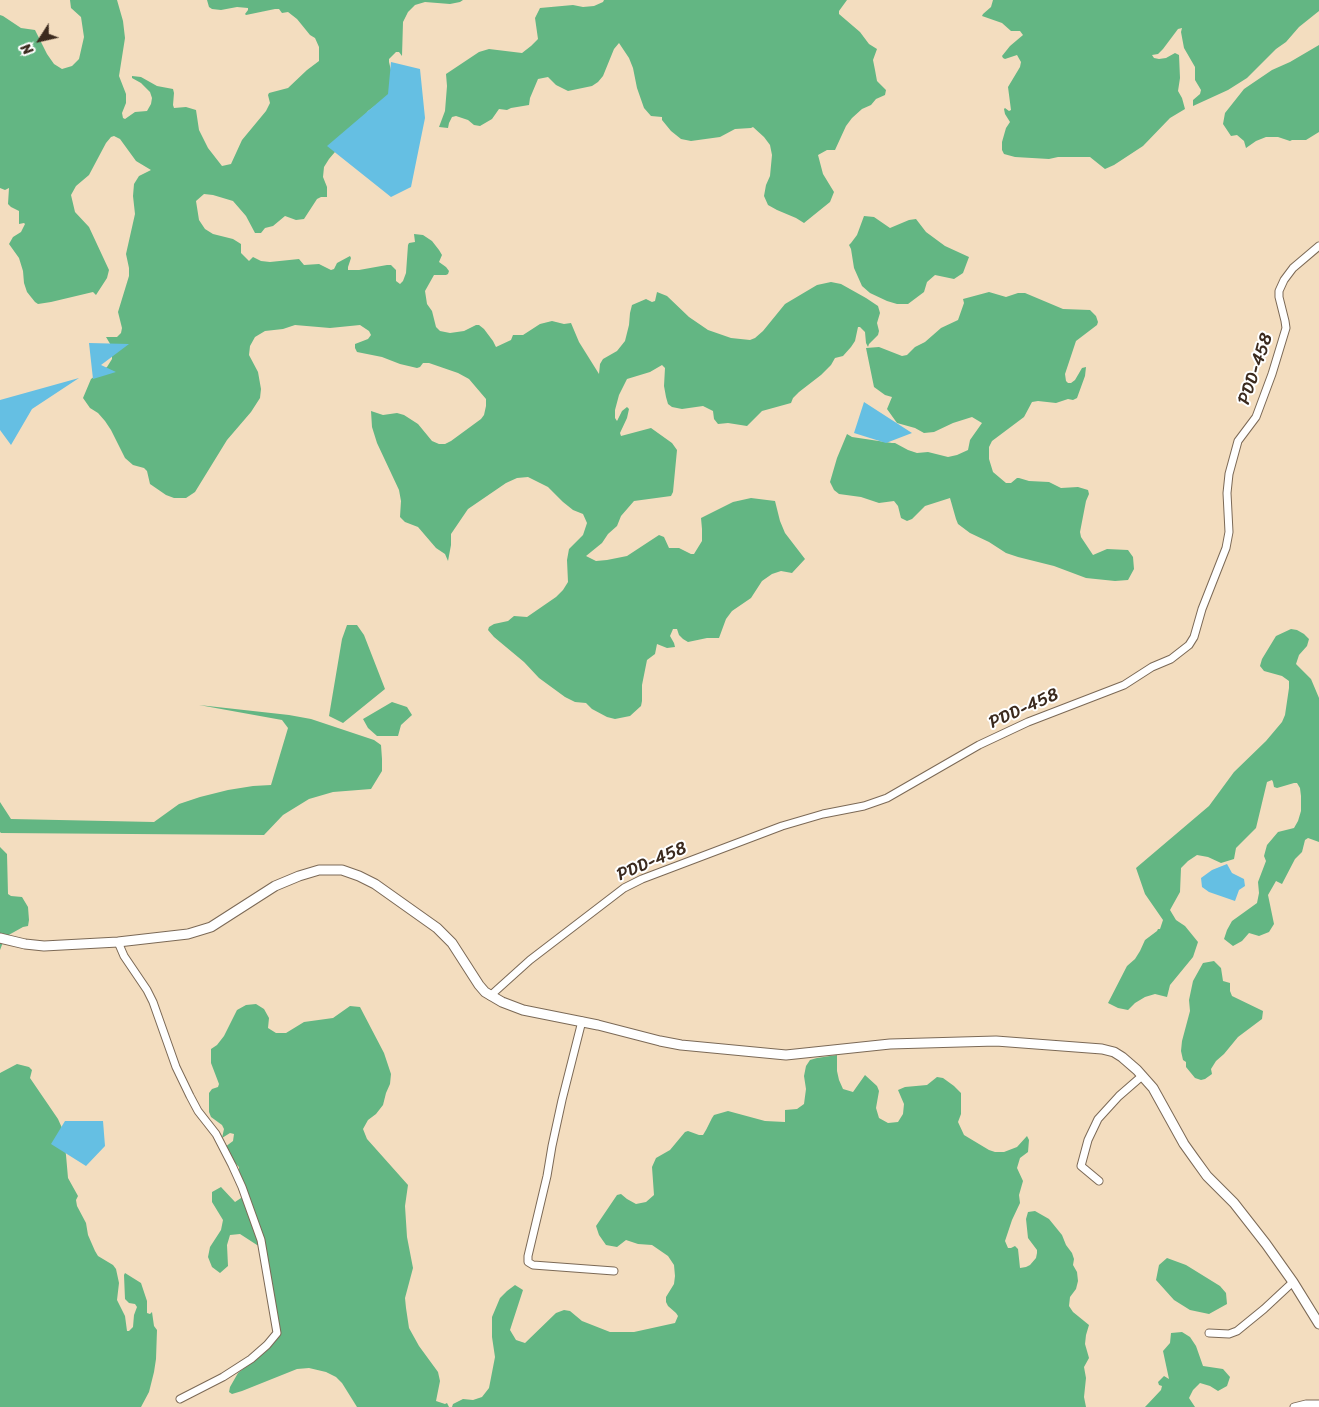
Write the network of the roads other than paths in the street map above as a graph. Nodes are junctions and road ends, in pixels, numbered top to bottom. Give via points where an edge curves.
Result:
1 (1319, 246) edge
2 (0, 938) edge
3 (118, 942) junction
4 (490, 996) junction
5 (582, 1022) junction
6 (1142, 1076) junction
7 (1099, 1181) dead end
8 (614, 1271) dead end
9 (1293, 1282) junction
10 (1319, 1324) edge
11 (1209, 1333) dead end
12 (180, 1399) dead end
13 (1319, 1404) edge
14 (1294, 1407) edge

1 - 4 street, PDD-458 / PDD-458 via 1293,268 1279,291 1286,328 1256,417 1238,441 1229,474 1226,548 1189,645 1124,685 987,742 887,798 782,826 624,888 530,960
2 - 3 street via 44,946
3 - 4 street via 203,930 283,883 319,870 342,870 375,884 437,928 452,943 479,985
3 - 12 street via 153,1002 190,1096 216,1134 242,1187 261,1240 277,1333 251,1359
4 - 5 street via 523,1010
5 - 6 street via 681,1045 786,1054 890,1044 996,1041 1102,1049 1122,1057
5 - 8 street via 528,1262
6 - 7 street via 1098,1119 1088,1140 1081,1166
6 - 9 street via 1153,1088 1184,1144 1207,1176 1234,1203
9 - 10 street
9 - 11 street via 1237,1331
13 - 14 street

